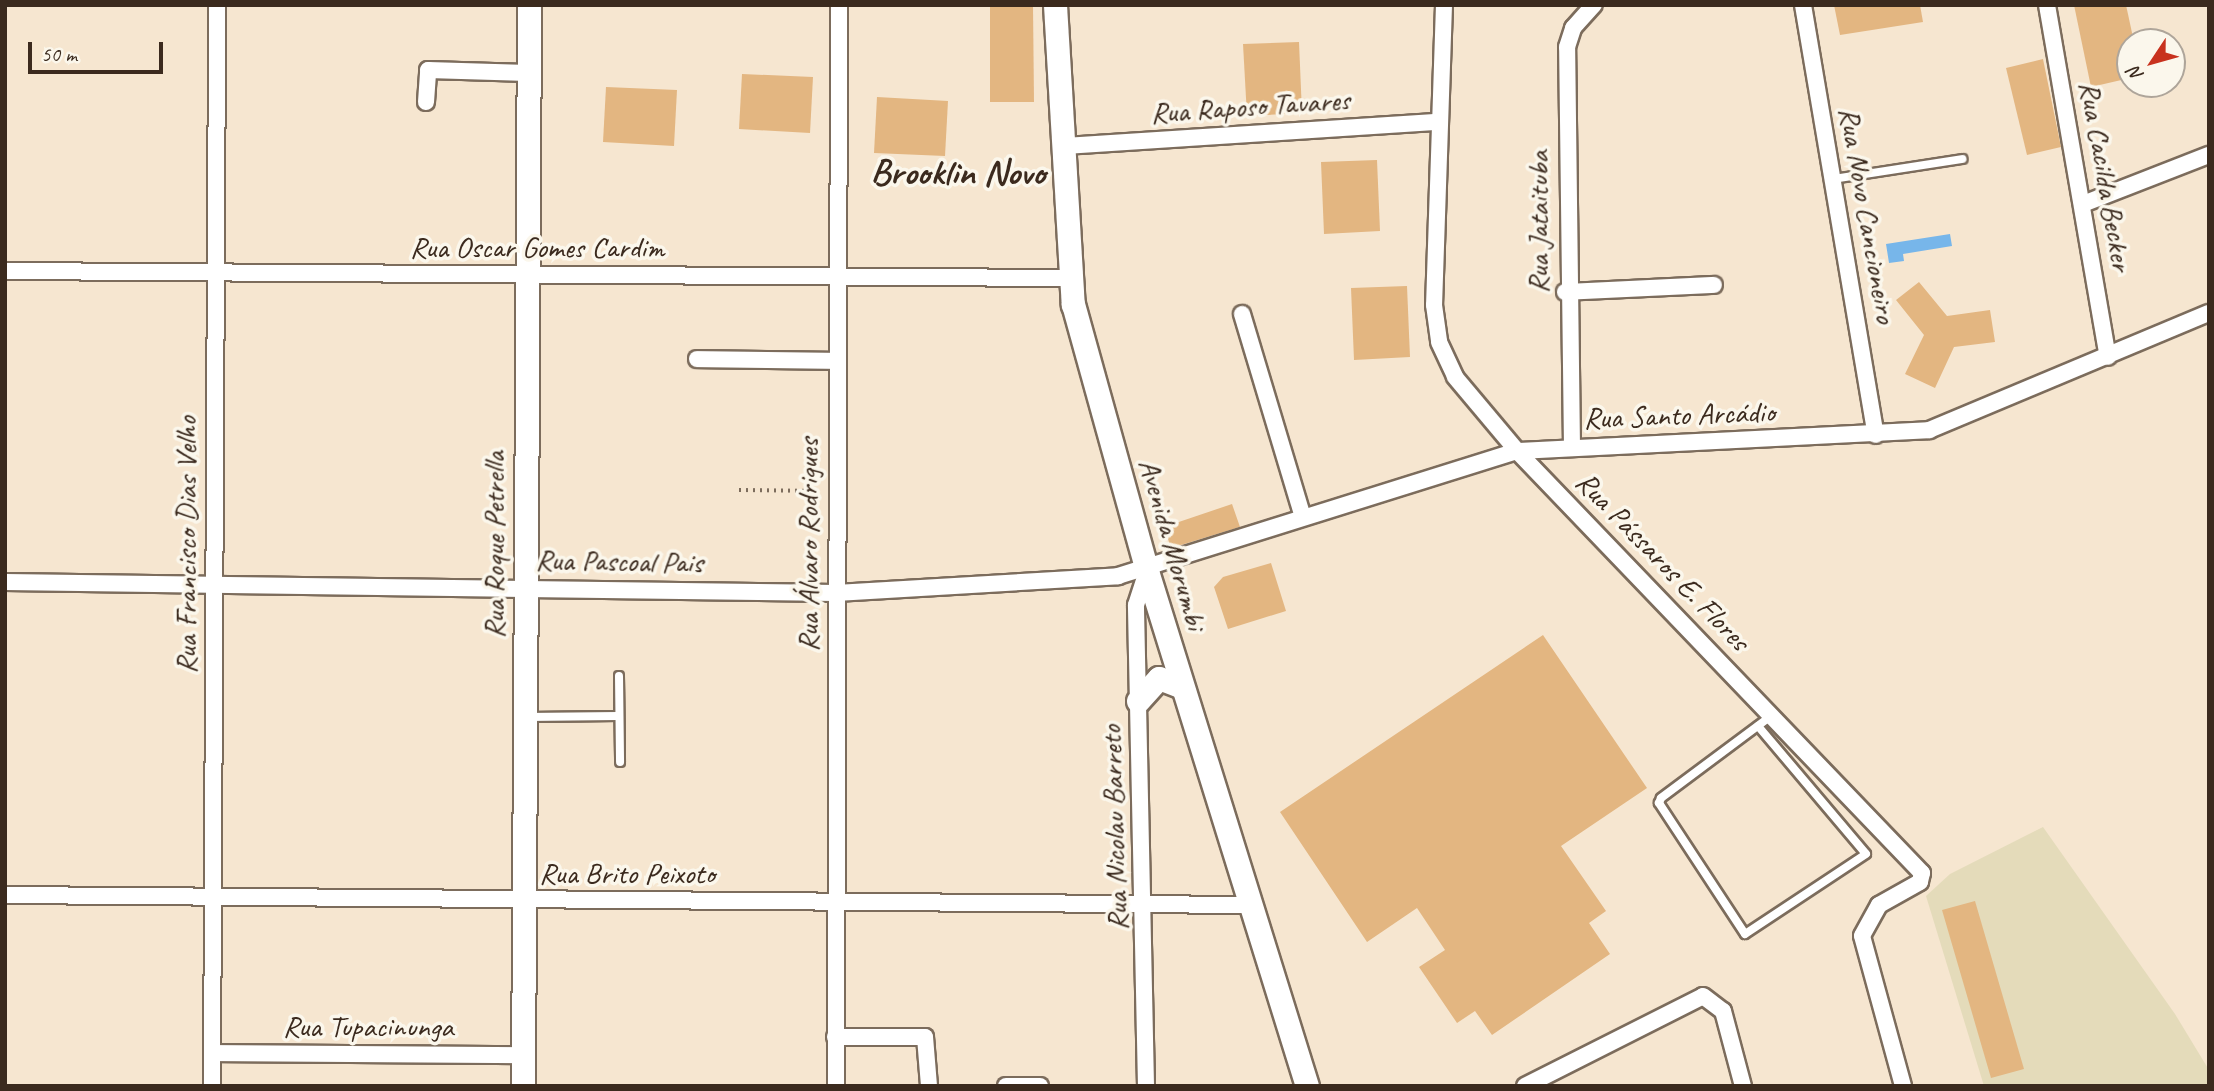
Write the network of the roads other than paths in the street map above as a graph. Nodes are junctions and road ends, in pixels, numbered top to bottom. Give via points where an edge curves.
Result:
1 (217, 5) edge
2 (529, 5) edge
3 (839, 5) edge
4 (1055, 5) edge
5 (1444, 5) edge
6 (1594, 5) edge
7 (1803, 5) edge
8 (2047, 5) edge
9 (528, 73) junction
10 (426, 102) dead end
11 (1438, 122) junction
12 (1065, 146) junction
13 (2209, 155) edge
14 (1962, 159) dead end
15 (1833, 179) junction
16 (2083, 204) junction
17 (5, 271) edge
18 (215, 273) junction
19 (527, 276) junction
20 (838, 277) junction
21 (1068, 278) junction
22 (1714, 285) dead end
23 (1565, 292) junction
24 (2209, 313) edge
25 (1242, 314) dead end
26 (2108, 357) junction
27 (696, 359) dead end
28 (837, 361) junction
29 (1876, 435) junction
30 (1572, 447) junction
31 (1517, 451) junction
32 (1303, 517) junction
33 (1147, 571) junction
34 (5, 582) edge
35 (214, 583) junction
36 (525, 587) junction
37 (836, 593) junction
38 (619, 676) dead end
39 (1182, 687) junction
40 (1138, 701) junction
41 (1773, 714) junction
42 (618, 716) junction
43 (524, 717) junction
44 (1758, 726) junction
45 (620, 762) dead end
46 (5, 894) edge
47 (212, 898) junction
48 (523, 900) junction
49 (833, 902) junction
50 (1146, 902) junction
51 (1249, 905) junction
52 (835, 1037) junction
53 (213, 1053) junction
54 (523, 1055) junction
55 (212, 1086) edge
56 (523, 1086) edge
57 (836, 1086) edge
58 (929, 1086) edge
59 (1006, 1086) edge
60 (1040, 1086) edge
61 (1146, 1086) edge
62 (1307, 1086) edge
63 (1525, 1086) edge
64 (1743, 1086) edge
65 (1903, 1086) edge

1 - 18 street, Rua Francisco Dias Velho
2 - 9 street, Rua Roque Petrella
3 - 20 street, Rua Álvaro Rodrigues
4 - 12 street, Avenida Morumbi
5 - 11 street, Rua Pássaros E. Flores
6 - 23 street, Rua Jataituba via 1573,28 1567,47
7 - 15 street, Rua Novo Cancioneiro
8 - 16 street, Rua Cacilda Becker
9 - 10 street via 428,71
9 - 19 street, Rua Roque Petrella
11 - 12 street, Rua Raposo Tavares
11 - 31 street, Rua Pássaros E. Flores via 1434,305 1439,342 1455,377
12 - 21 street, Avenida Morumbi
13 - 16 street
14 - 15 lane
15 - 29 street, Rua Novo Cancioneiro
16 - 26 street, Rua Cacilda Becker
17 - 18 street, Rua Oscar Gomes Cardim
18 - 19 street, Rua Oscar Gomes Cardim
18 - 35 street, Rua Francisco Dias Velho
19 - 20 street, Rua Oscar Gomes Cardim
19 - 36 street, Rua Roque Petrella
20 - 21 street, Rua Oscar Gomes Cardim
20 - 28 street, Rua Álvaro Rodrigues
21 - 33 street, Avenida Morumbi
22 - 23 street
23 - 30 street, Rua Jataituba
24 - 26 street, Rua Santo Arcádio
25 - 32 street
26 - 29 street, Rua Santo Arcádio via 1929,430
27 - 28 street
28 - 37 street, Rua Álvaro Rodrigues
29 - 30 street, Rua Santo Arcádio
30 - 31 street, Rua Santo Arcádio
31 - 32 street, Rua Santo Arcádio
31 - 41 street, Rua Pássaros E. Flores
32 - 33 street, Rua Santo Arcádio
33 - 37 street, Rua Pascoal Pais
33 - 39 street, Avenida Morumbi
33 - 40 street, Rua Nicolau Barreto via 1136,605
34 - 35 street, Rua Pascoal Pais
35 - 36 street, Rua Pascoal Pais
35 - 47 street, Rua Francisco Dias Velho
36 - 37 street, Rua Pascoal Pais
36 - 43 street, Rua Roque Petrella
37 - 49 street, Rua Álvaro Rodrigues
38 - 42 lane
39 - 40 street via 1159,678
39 - 51 street, Avenida Morumbi
40 - 50 street, Rua Nicolau Barreto
41 - 44 lane
41 - 65 street, Rua Pássaros E. Flores via 1922,873 1920,882 1879,905 1862,936
42 - 43 lane
42 - 45 lane
43 - 48 street, Rua Roque Petrella
44 - 44 lane via 1659,803 1745,934 1866,853
46 - 47 street, Rua Brito Peixoto
47 - 48 street, Rua Brito Peixoto
47 - 53 street, Rua Francisco Dias Velho
48 - 49 street, Rua Brito Peixoto
48 - 54 street, Rua Roque Petrella
49 - 50 street, Rua Brito Peixoto
49 - 52 street, Rua Álvaro Rodrigues
50 - 51 street, Rua Brito Peixoto
50 - 61 street, Rua Nicolau Barreto
51 - 62 street, Avenida Morumbi
52 - 57 street, Rua Álvaro Rodrigues
52 - 58 street via 925,1037
53 - 54 street, Rua Tupacinunga
53 - 55 street, Rua Francisco Dias Velho
54 - 56 street, Rua Roque Petrella
59 - 60 street
63 - 64 street via 1703,996 1723,1011

